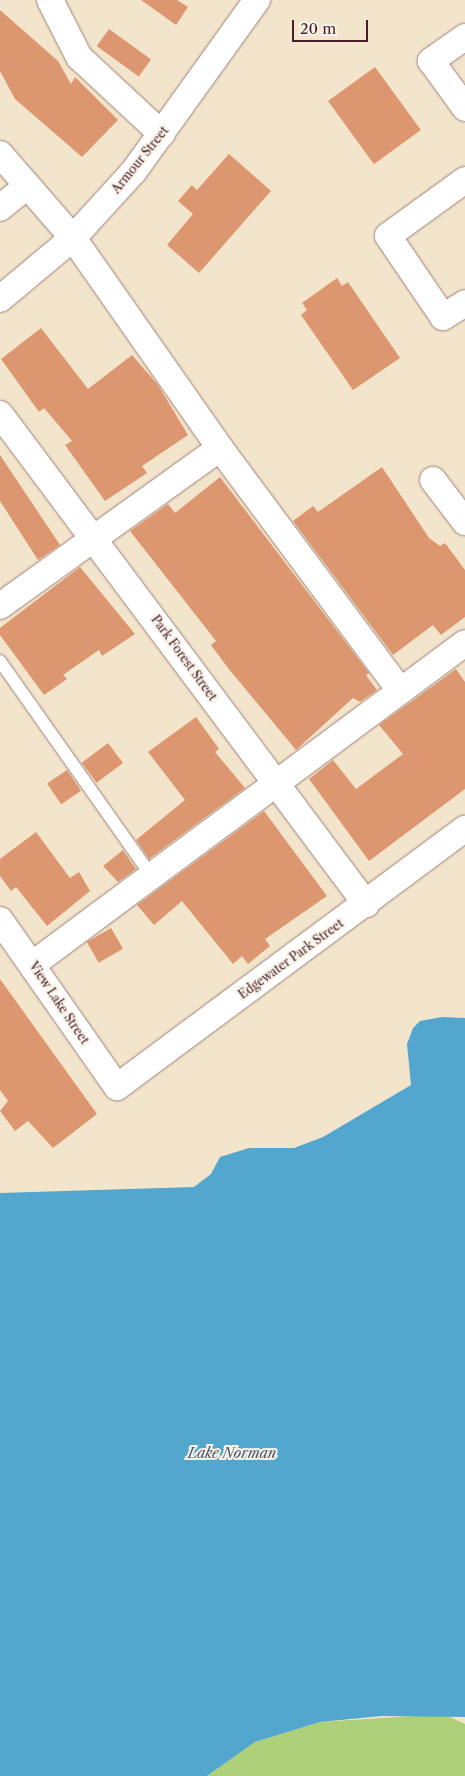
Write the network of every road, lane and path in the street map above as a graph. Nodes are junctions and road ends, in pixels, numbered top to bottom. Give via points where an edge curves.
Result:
1 (50, 0) edge
2 (256, 0) edge
3 (465, 37) edge
4 (465, 108) edge
5 (162, 134) junction
6 (0, 154) edge
7 (464, 183) edge
8 (27, 186) junction
9 (0, 208) edge
10 (73, 238) junction
11 (0, 299) edge
12 (465, 303) edge
13 (0, 414) edge
14 (220, 448) junction
15 (433, 480) dead end
16 (465, 522) edge
17 (95, 536) junction
18 (0, 606) edge
19 (465, 643) edge
20 (0, 662) edge
21 (400, 690) junction
22 (275, 782) junction
23 (465, 829) edge
24 (150, 874) junction
25 (366, 904) junction
26 (0, 920) edge
27 (33, 964) junction
28 (117, 1087) joint

1 - 5 street via 80,57
2 - 5 street, Armour Street
3 - 4 street via 431,61
5 - 10 street, Armour Street
6 - 8 street
7 - 12 street via 388,236 443,317
8 - 9 street
8 - 10 street
10 - 11 street, Armour Street
10 - 14 street
13 - 17 street, Park Forest Street
14 - 17 street
14 - 21 street
15 - 16 street
17 - 18 street
17 - 22 street, Park Forest Street
19 - 21 street
20 - 24 lane
21 - 22 street
22 - 24 street
22 - 25 street, Park Forest Street
23 - 25 street, Edgewater Park Street
24 - 27 street
25 - 28 street, Edgewater Park Street
26 - 27 street, View Lake Street
27 - 28 street, View Lake Street

